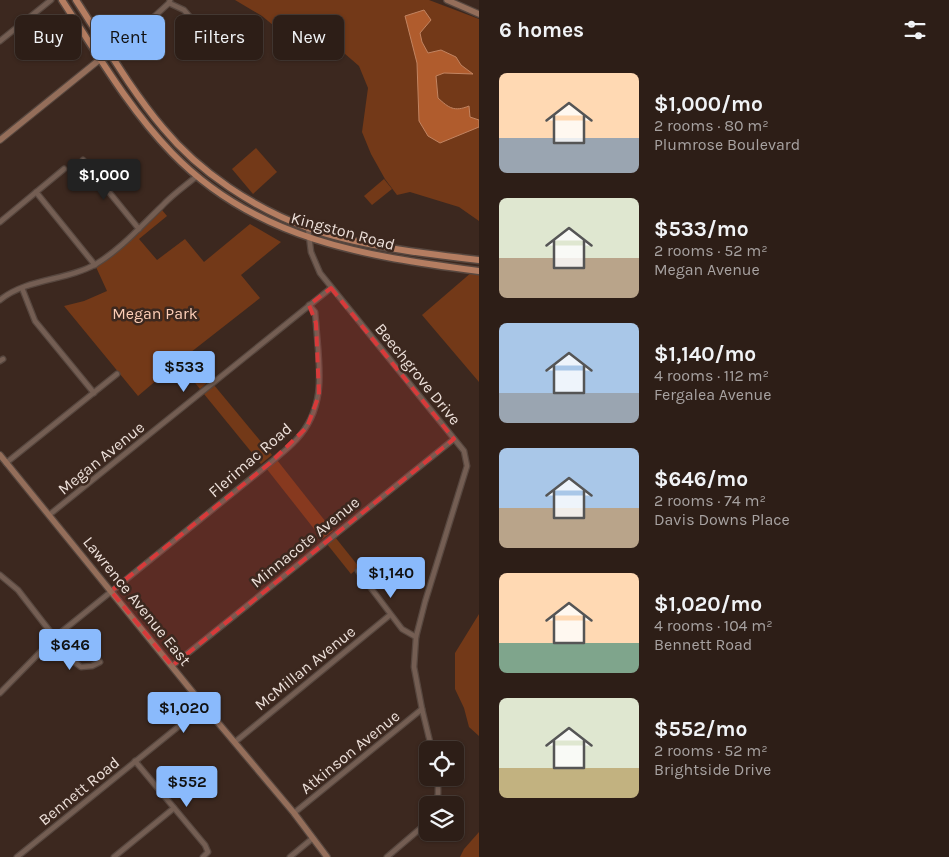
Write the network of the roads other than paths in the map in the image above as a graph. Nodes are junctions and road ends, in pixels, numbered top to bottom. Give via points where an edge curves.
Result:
1 (51, 0) edge
2 (62, 0) edge
3 (76, 0) edge
4 (447, 0) edge
5 (170, 1) edge
6 (479, 14) edge
7 (155, 15) edge
8 (188, 15) edge
9 (91, 24) edge
10 (0, 41) edge
11 (91, 44) edge
12 (98, 60) edge
13 (101, 60) edge
14 (114, 60) edge
15 (0, 140) edge
16 (84, 160) dead end
17 (64, 169) dead end
18 (197, 176) junction
19 (36, 192) junction
20 (0, 222) edge
21 (308, 228) junction
22 (139, 229) junction
23 (310, 238) junction
24 (479, 260) edge
25 (94, 264) junction
26 (479, 271) edge
27 (22, 288) junction
28 (331, 288) junction
29 (0, 300) edge
30 (309, 304) junction
31 (117, 374) dead end
32 (94, 393) junction
33 (454, 439) junction
34 (0, 455) edge
35 (6, 463) junction
36 (49, 515) junction
37 (358, 571) dead end
38 (0, 575) edge
39 (111, 591) junction
40 (390, 615) junction
41 (54, 637) junction
42 (416, 637) junction
43 (100, 662) dead end
44 (172, 666) junction
45 (0, 693) edge
46 (204, 706) junction
47 (422, 709) junction
48 (430, 741) edge
49 (235, 742) junction
50 (136, 761) junction
51 (174, 808) junction
52 (294, 813) junction
53 (419, 830) edge
54 (313, 838) junction
55 (17, 857) edge
56 (114, 857) edge
57 (203, 857) edge
58 (290, 857) edge
59 (327, 857) edge
60 (388, 857) edge

1 - 10 street
2 - 11 main road, Kingston Road
3 - 9 main road, Kingston Road
4 - 6 main road
5 - 7 street
5 - 8 street
12 - 15 main road
13 - 18 main road, Kingston Road via 156,136
14 - 21 main road, Kingston Road via 154,117 197,162 250,200
16 - 22 street
17 - 19 street
18 - 22 street
18 - 23 main road, Kingston Road via 240,207 281,228
19 - 20 street
19 - 25 street
21 - 23 street, Beechgrove Drive
21 - 24 main road, Kingston Road via 360,242
22 - 25 street
23 - 26 main road, Kingston Road via 394,260
23 - 28 street, Beechgrove Drive via 316,266
25 - 27 street
27 - 29 street
27 - 32 street via 35,321
28 - 30 street, Megan Avenue
28 - 33 street, Beechgrove Drive
30 - 36 street, Megan Avenue
30 - 39 street, Flerimac Road via 315,312 319,395 307,427 270,463
31 - 32 street
32 - 35 street
33 - 42 street, Beechgrove Drive via 464,451 466,466
33 - 44 street, Minnacote Avenue
34 - 35 main road, Lawrence Avenue East
35 - 36 main road, Lawrence Avenue East
36 - 39 main road, Lawrence Avenue East
37 - 40 street
38 - 41 street via 18,590
39 - 41 street, Flerimac Road
39 - 44 main road, Lawrence Avenue East
40 - 42 street via 402,629
40 - 49 street, McMillan Avenue
41 - 43 street via 81,667
41 - 45 street, Flerimac Road
42 - 47 street, Beechgrove Drive via 414,668
44 - 46 main road, Lawrence Avenue East
46 - 49 main road, Lawrence Avenue East
46 - 50 street, Bennett Road
47 - 48 street, Beechgrove Drive
47 - 52 street, Atkinson Avenue
49 - 52 main road, Lawrence Avenue East
50 - 51 street
50 - 55 street, Bennett Road
51 - 56 street
51 - 57 street via 207,848 208,852
52 - 54 main road, Lawrence Avenue East
53 - 60 street
54 - 58 street
54 - 59 main road, Lawrence Avenue East

